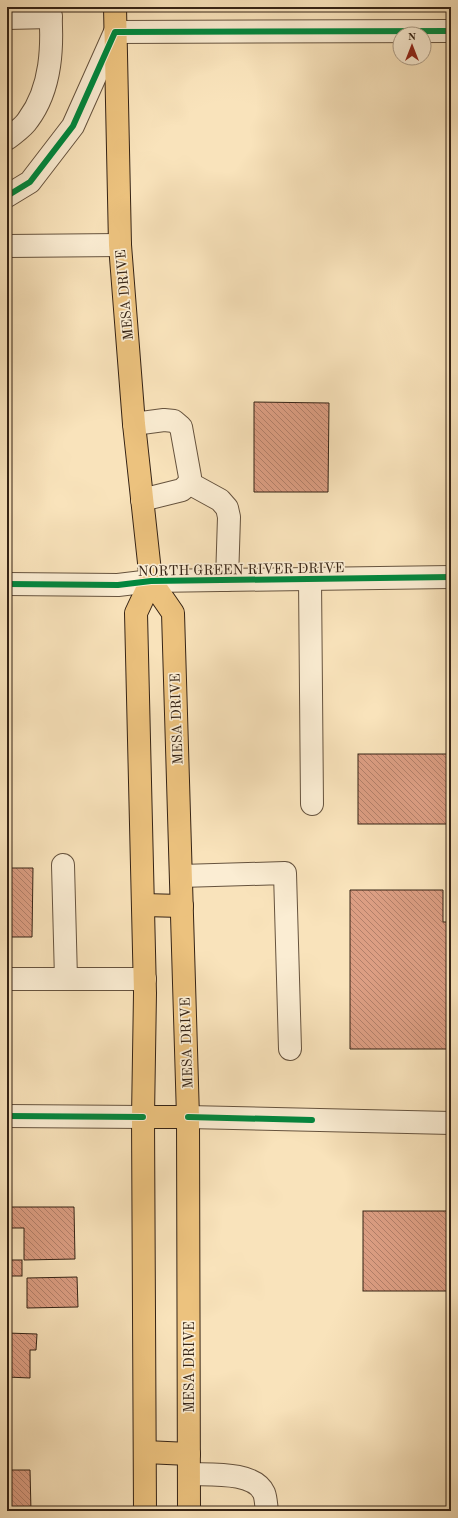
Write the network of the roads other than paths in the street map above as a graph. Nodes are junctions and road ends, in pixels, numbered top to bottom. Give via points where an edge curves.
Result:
1 (115, 7) edge
2 (51, 12) edge
3 (7, 18) edge
4 (451, 31) edge
5 (115, 32) junction
6 (7, 139) edge
7 (7, 196) edge
8 (120, 245) junction
9 (7, 246) edge
10 (134, 424) junction
11 (189, 483) junction
12 (142, 500) junction
13 (451, 577) edge
14 (310, 579) junction
15 (227, 580) junction
16 (151, 581) junction
17 (7, 584) edge
18 (312, 804) dead end
19 (63, 865) dead end
20 (181, 876) junction
21 (143, 905) junction
22 (182, 906) junction
23 (7, 979) edge
24 (66, 979) junction
25 (144, 979) junction
26 (290, 1049) dead end
27 (7, 1116) edge
28 (143, 1117) junction
29 (188, 1117) junction
30 (451, 1124) edge
31 (144, 1452) junction
32 (189, 1464) junction
33 (145, 1511) edge
34 (189, 1511) edge
35 (267, 1511) edge

1 - 5 main road, MESA DRIVE
2 - 3 street
2 - 6 street via 52,33 44,91 28,121
4 - 5 street
5 - 7 street via 73,126 30,182
5 - 8 main road, MESA DRIVE
8 - 9 street
8 - 10 main road, MESA DRIVE
10 - 11 street via 164,420 174,421 181,427
10 - 12 main road, MESA DRIVE
11 - 12 street via 182,490
11 - 15 street via 220,500 227,508
12 - 16 main road, MESA DRIVE
13 - 14 street, NORTH GREEN RIVER DRIVE
14 - 15 street, NORTH GREEN RIVER DRIVE
14 - 18 street
15 - 16 street, NORTH GREEN RIVER DRIVE
16 - 17 street, NORTH GREEN RIVER DRIVE via 118,585
16 - 20 main road, MESA DRIVE via 173,613
16 - 21 main road via 136,613
19 - 24 street
20 - 22 main road, MESA DRIVE
20 - 26 street via 285,873
21 - 22 main road
21 - 25 main road
22 - 29 main road, MESA DRIVE
23 - 24 street
24 - 25 street
25 - 28 main road
27 - 28 street
28 - 29 main road
28 - 31 main road
29 - 30 street
29 - 32 main road, MESA DRIVE
31 - 32 main road
31 - 33 main road
32 - 34 main road, MESA DRIVE
32 - 35 street via 238,1476 257,1484 264,1493

